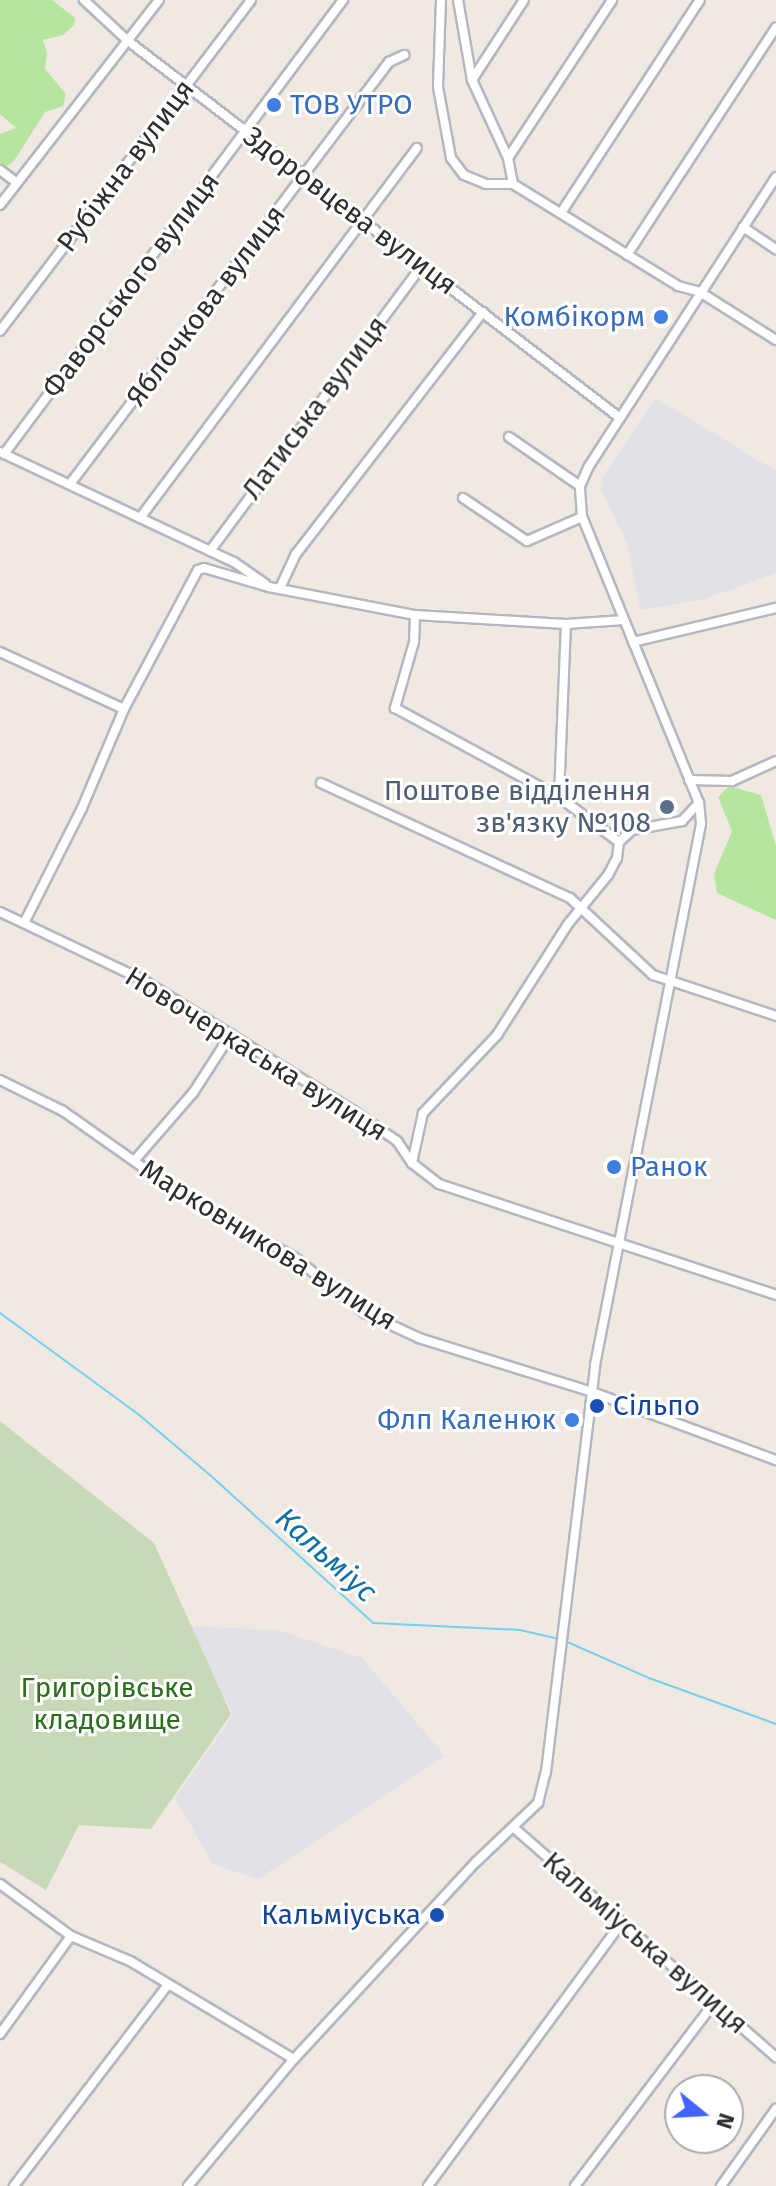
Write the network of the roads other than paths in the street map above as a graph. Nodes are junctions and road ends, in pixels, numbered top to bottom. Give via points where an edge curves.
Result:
1 (84, 0) edge
2 (159, 0) edge
3 (251, 0) edge
4 (343, 0) edge
5 (441, 0) edge
6 (458, 0) edge
7 (524, 0) edge
8 (612, 0) edge
9 (700, 0) edge
10 (776, 27) edge
11 (128, 41) junction
12 (404, 55) dead end
13 (472, 80) junction
14 (186, 86) junction
15 (246, 132) junction
16 (417, 148) dead end
17 (508, 158) junction
18 (0, 170) edge
19 (304, 177) junction
20 (776, 177) edge
21 (17, 183) junction
22 (513, 184) junction
23 (0, 205) edge
24 (561, 213) junction
25 (362, 222) junction
26 (743, 227) junction
27 (776, 249) edge
28 (627, 255) junction
29 (422, 266) junction
30 (700, 292) junction
31 (483, 312) junction
32 (0, 331) edge
33 (776, 340) edge
34 (620, 418) junction
35 (509, 437) dead end
36 (2, 453) edge
37 (70, 484) junction
38 (580, 486) junction
39 (463, 498) dead end
40 (582, 517) junction
41 (140, 518) junction
42 (210, 551) junction
43 (269, 587) junction
44 (280, 588) junction
45 (776, 608) edge
46 (415, 615) junction
47 (624, 620) junction
48 (566, 624) junction
49 (633, 642) junction
50 (0, 652) edge
51 (124, 709) junction
52 (776, 761) edge
53 (689, 780) junction
54 (321, 783) dead end
55 (559, 797) junction
56 (699, 803) junction
57 (619, 842) junction
58 (581, 909) junction
59 (0, 912) edge
60 (24, 923) junction
61 (672, 980) junction
62 (776, 1016) edge
63 (231, 1034) junction
64 (0, 1080) edge
65 (134, 1161) junction
66 (412, 1163) junction
67 (620, 1245) junction
68 (776, 1295) edge
69 (592, 1392) junction
70 (776, 1460) edge
71 (514, 1828) junction
72 (0, 1884) edge
73 (621, 1923) junction
74 (71, 1936) junction
75 (167, 1986) junction
76 (713, 2004) junction
77 (0, 2034) edge
78 (776, 2057) edge
79 (294, 2059) junction
80 (776, 2109) edge
81 (14, 2186) edge
82 (188, 2186) edge
83 (428, 2186) edge
84 (575, 2186) edge
85 (721, 2186) edge

1 - 11 street, Здоровцева вулиця
2 - 11 street
3 - 14 street, Рубіжна вулиця
4 - 15 street, Фаворського вулиця
5 - 22 street via 438,87 451,158 464,175 486,184
6 - 13 street
7 - 13 street
8 - 17 street
9 - 24 street
10 - 28 street
11 - 14 street, Здоровцева вулиця
11 - 21 street
12 - 19 street, Яблочкова вулиця via 389,62
13 - 17 street
14 - 15 street, Здоровцева вулиця
14 - 32 street, Рубіжна вулиця
15 - 19 street, Здоровцева вулиця
15 - 36 street, Фаворського вулиця
16 - 25 street
17 - 22 street
18 - 21 street
19 - 25 street, Здоровцева вулиця
19 - 37 street, Яблочкова вулиця
20 - 26 street
21 - 23 street
22 - 24 street
24 - 28 street
25 - 29 street, Здоровцева вулиця
25 - 41 street
26 - 27 street
26 - 30 street
28 - 30 street via 678,286
29 - 31 street, Здоровцева вулиця
29 - 42 street, Латиська вулиця
30 - 33 street
30 - 34 street
31 - 34 street, Здоровцева вулиця
31 - 44 street via 296,554
34 - 38 street
35 - 38 street
36 - 37 street
37 - 41 street
38 - 40 street
39 - 40 street via 527,541
40 - 47 street
41 - 42 street
42 - 43 street
43 - 44 street
43 - 51 street via 198,570
44 - 46 street
45 - 49 street
46 - 48 street
46 - 55 street via 414,642 395,708
47 - 48 street
47 - 49 street
48 - 55 street
49 - 53 street
50 - 51 street
51 - 60 street
52 - 53 street via 732,781
53 - 56 street
54 - 58 street via 570,898
55 - 57 street
56 - 57 street via 682,821 632,830
56 - 61 street via 698,844
57 - 58 street via 608,875
58 - 61 street via 653,975
58 - 66 street via 497,1035 423,1113
59 - 60 street, Новочеркаська вулиця
60 - 63 street, Новочеркаська вулиця via 143,980
61 - 62 street
61 - 67 street
63 - 65 street via 193,1093
63 - 66 street, Новочеркаська вулиця via 397,1141
64 - 65 street, Марковникова вулиця via 63,1111
65 - 69 street, Марковникова вулиця via 295,1258 365,1313 419,1338
66 - 67 street, Новочеркаська вулиця via 439,1184
67 - 68 street, Новочеркаська вулиця
67 - 69 street
69 - 70 street, Марковникова вулиця
69 - 71 street via 546,1772 538,1803
71 - 73 street, Кальміуська вулиця
71 - 79 street via 476,1862
72 - 74 street
73 - 76 street, Кальміуська вулиця
73 - 83 street
74 - 75 street via 130,1961
74 - 77 street
75 - 79 street
75 - 81 street
76 - 78 street, Кальміуська вулиця
76 - 84 street
79 - 82 street
80 - 85 street

